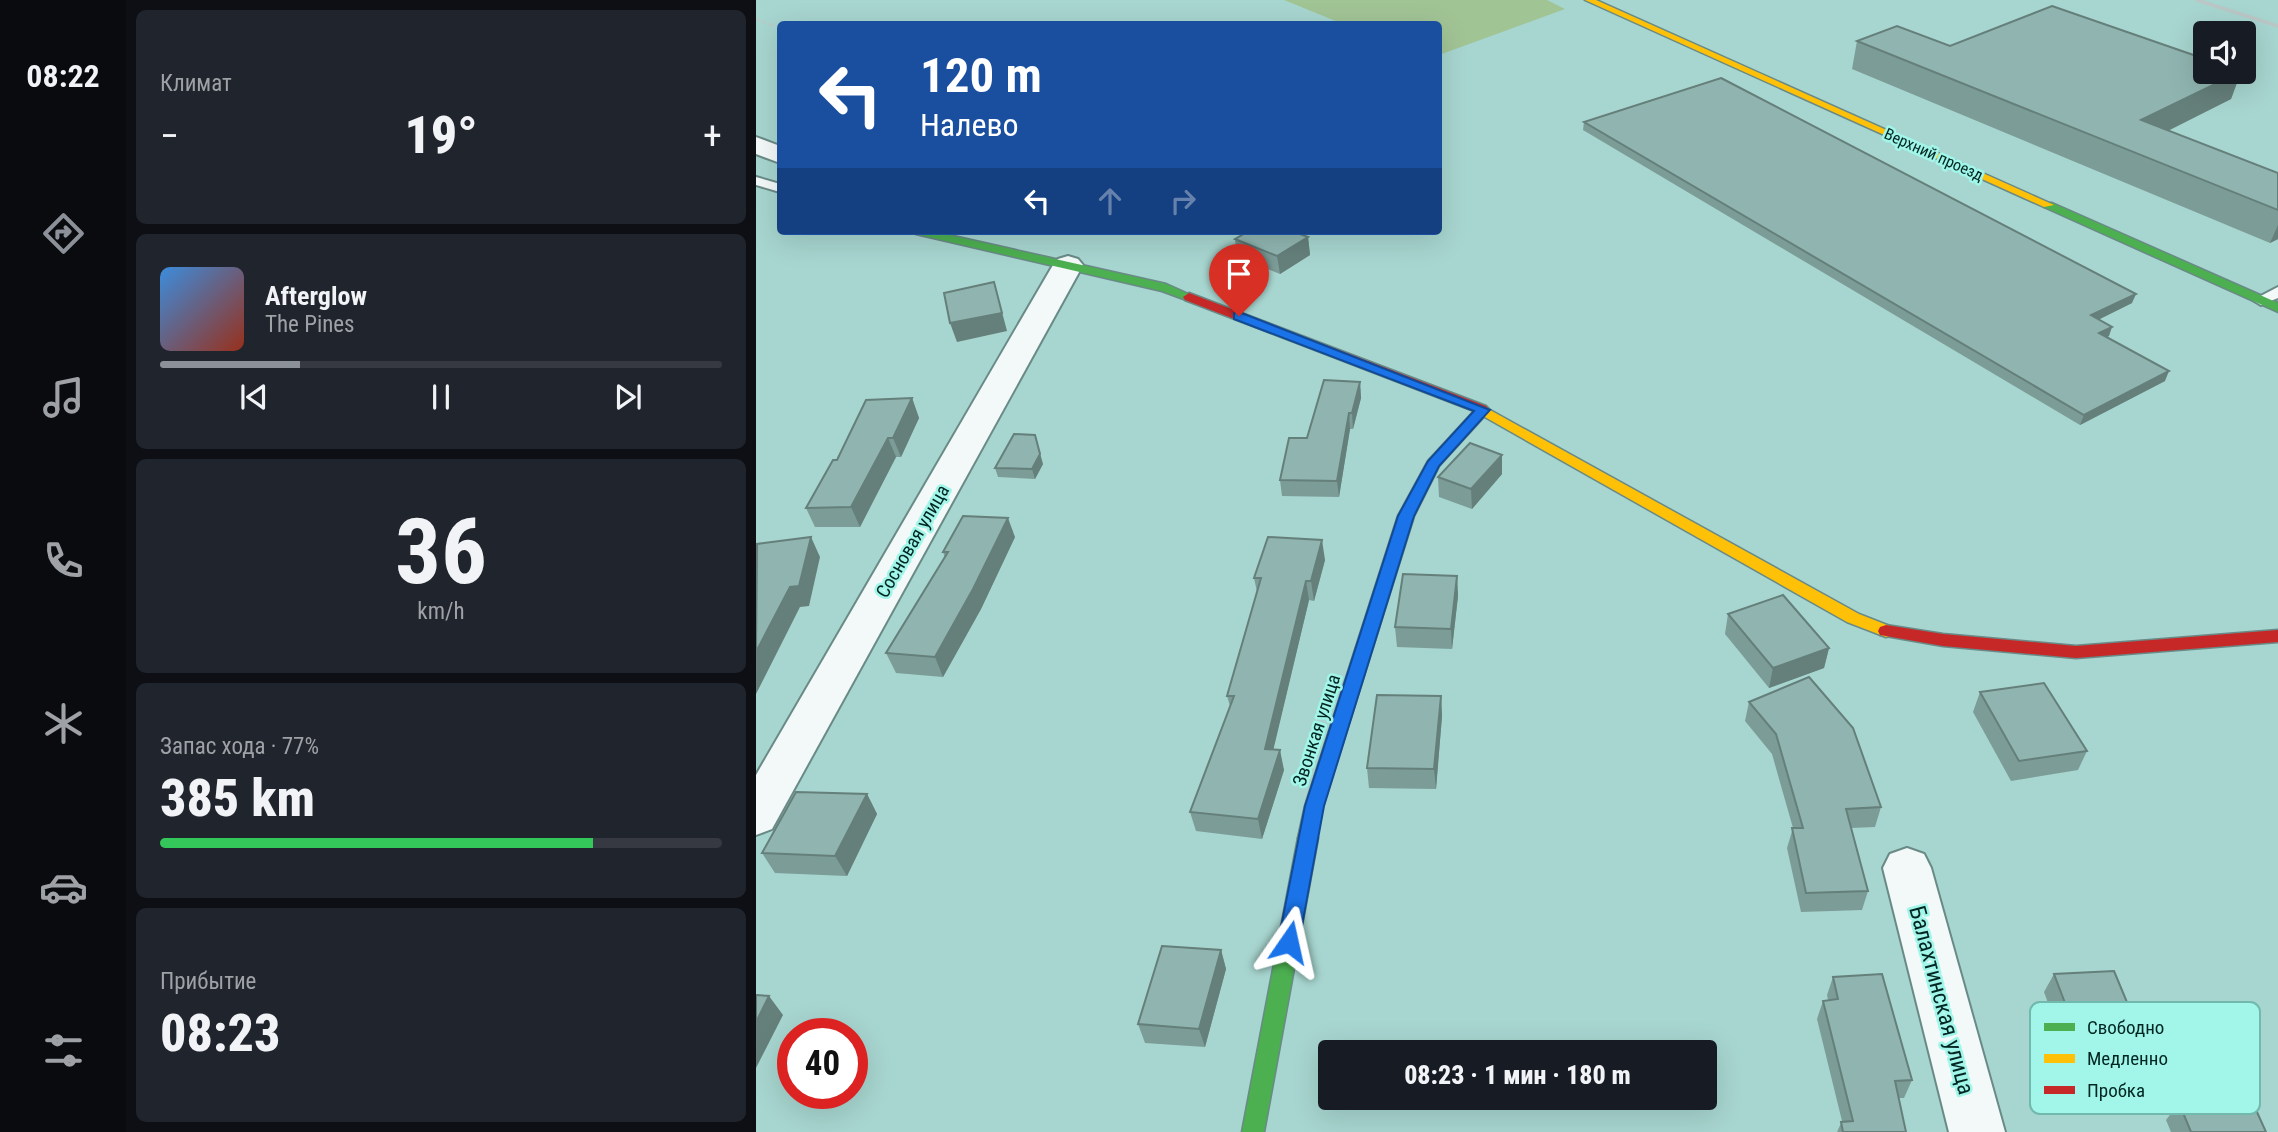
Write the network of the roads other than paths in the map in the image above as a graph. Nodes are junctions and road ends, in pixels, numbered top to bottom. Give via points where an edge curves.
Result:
1 (1590, 0) edge
2 (756, 145) edge
3 (777, 154) edge
4 (756, 181) edge
5 (777, 187) edge
6 (934, 235) edge
7 (1068, 265) junction
8 (2278, 292) edge
9 (2261, 300) junction
10 (2278, 308) edge
11 (1483, 410) junction
12 (2278, 636) edge
13 (756, 816) edge
14 (1908, 868) dead end
15 (1253, 1132) edge
16 (1977, 1132) edge

1 - 9 main road, Верхний проезд
2 - 3 street
4 - 5 lane
6 - 7 lane
7 - 11 main road via 1166,288
7 - 13 street, Сосновая улица
8 - 9 lane
9 - 10 main road, Верхний проезд
11 - 12 main road via 1853,618 1888,632 2076,652
11 - 15 main road, Звонкая улица via 1433,464 1406,516 1314,806
14 - 16 street, Балахтинская улица

